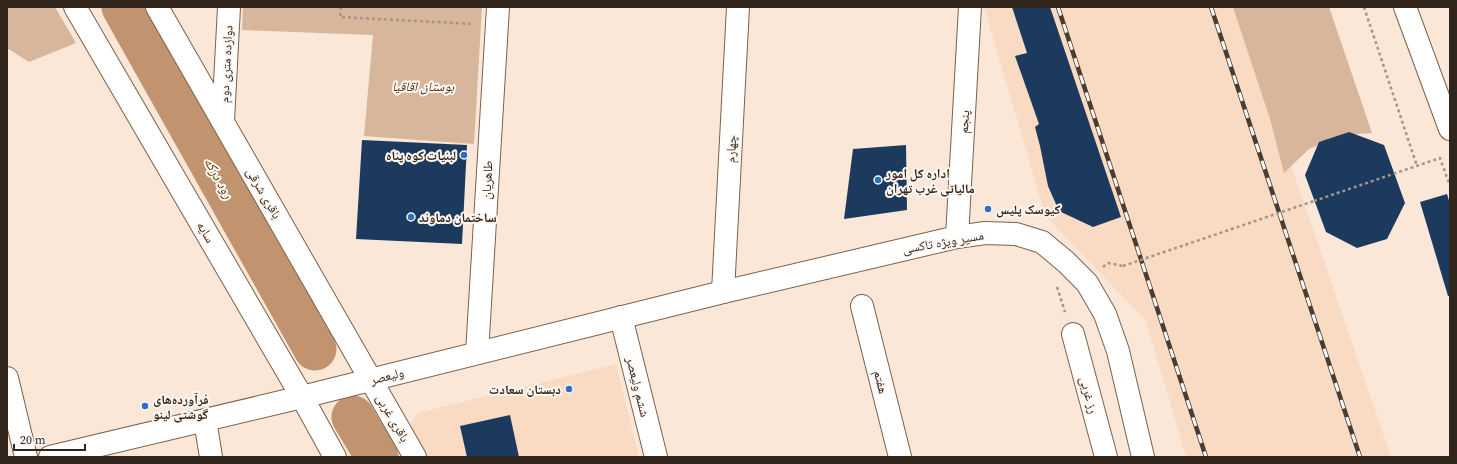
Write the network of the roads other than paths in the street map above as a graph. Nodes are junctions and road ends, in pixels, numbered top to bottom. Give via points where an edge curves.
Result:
1 (75, 7) edge
2 (157, 7) edge
3 (228, 7) edge
4 (738, 7) edge
5 (970, 7) edge
6 (1405, 7) edge
7 (497, 16) edge
8 (223, 121) junction
9 (1450, 129) edge
10 (957, 237) junction
11 (723, 292) junction
12 (862, 306) dead end
13 (621, 317) junction
14 (1073, 334) dead end
15 (477, 353) junction
16 (7, 378) edge
17 (371, 380) junction
18 (302, 397) junction
19 (204, 420) junction
20 (26, 457) edge
21 (50, 457) edge
22 (211, 457) edge
23 (335, 457) edge
24 (415, 457) edge
25 (656, 457) edge
26 (900, 457) edge
27 (1106, 457) edge
28 (1143, 457) edge

1 - 18 street, سایه
2 - 8 street, باقری شرقی
3 - 8 street, دوازده متری دوم
4 - 11 street, چهارم
5 - 10 street, پنجم
6 - 9 street
7 - 15 street, طاهریان
8 - 17 street, باقری شرقی
10 - 11 street, مسیر ویژه تاکسی
10 - 28 street, مسیر ویژه تاکسی via 985,233 1016,234 1042,242 1087,283 1105,314 1118,351
11 - 13 street, ولیعصر
12 - 26 street, هفتم
13 - 15 street, ولیعصر
13 - 25 street, ششم ولیعصر
14 - 27 street, رز غربی
15 - 17 street, ولیعصر
16 - 20 street
17 - 18 street, ولیعصر
17 - 24 street, باقری غربی
18 - 19 street, ولیعصر
18 - 23 street, سایه
19 - 21 street, ولیعصر
19 - 22 street

